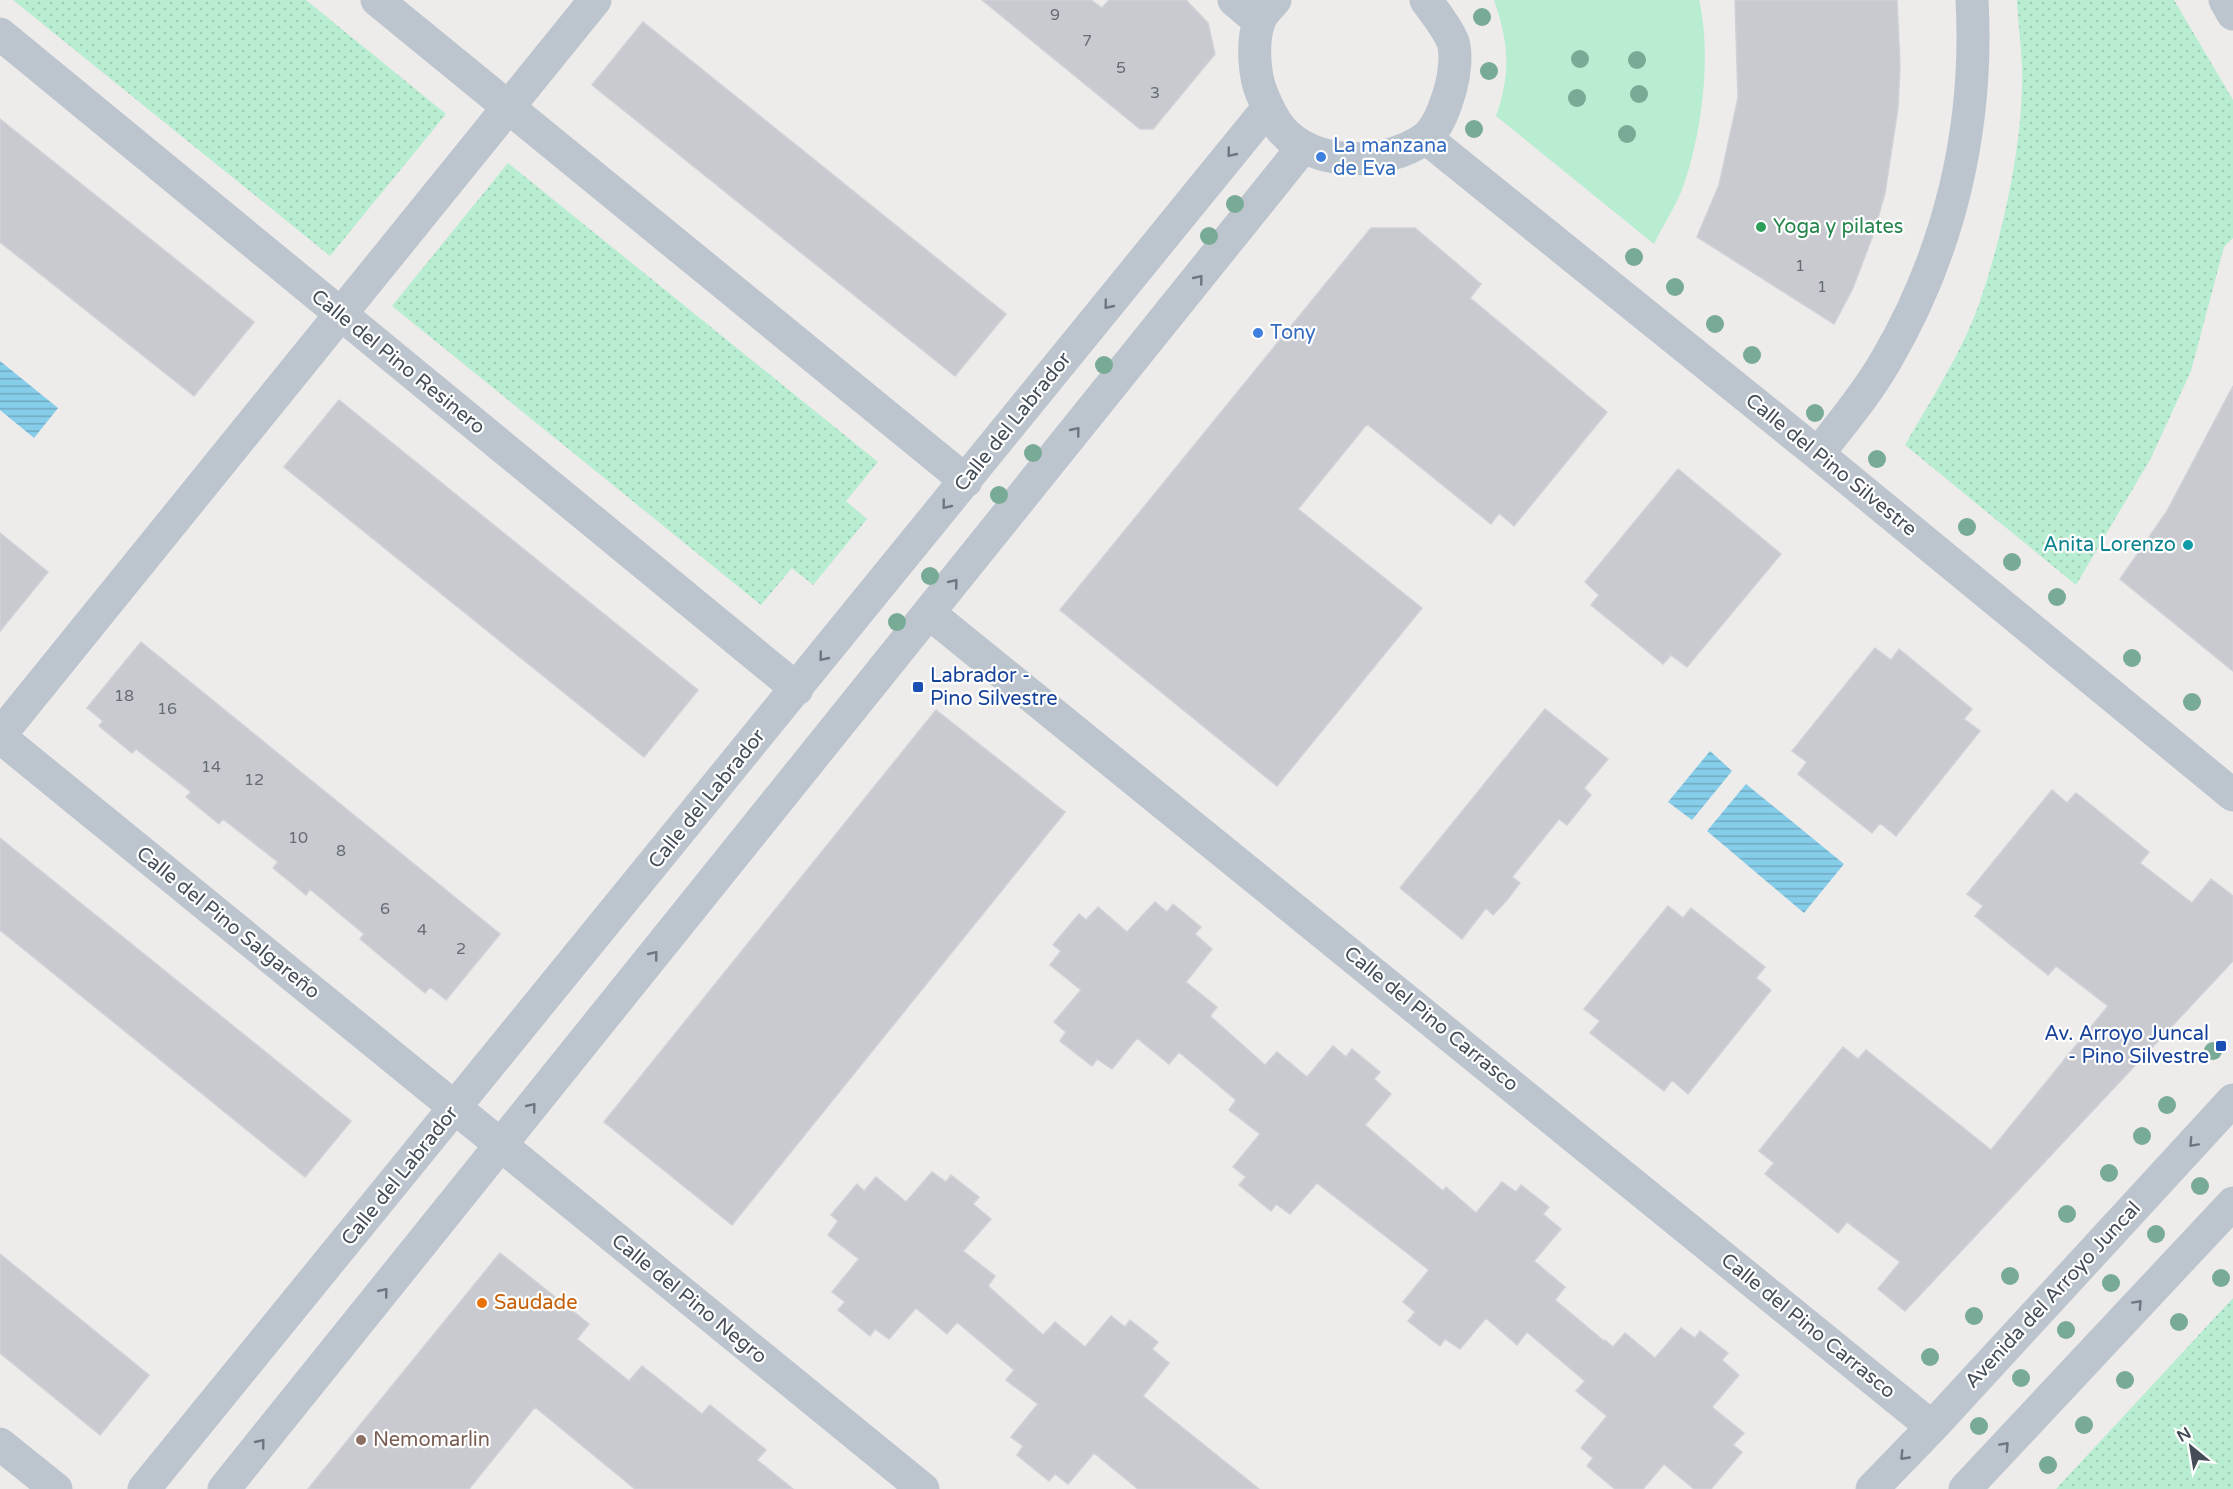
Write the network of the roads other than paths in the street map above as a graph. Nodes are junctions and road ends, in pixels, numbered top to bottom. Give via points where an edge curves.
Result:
1 (377, 0) edge
2 (595, 0) edge
3 (1234, 0) edge
4 (1426, 0) edge
5 (1972, 0) edge
6 (2225, 0) edge
7 (1267, 11) edge
8 (2233, 14) edge
9 (0, 34) edge
10 (509, 108) junction
11 (1268, 108) junction
12 (1426, 138) junction
13 (1303, 147) junction
14 (341, 315) junction
15 (1818, 454) junction
16 (966, 481) junction
17 (929, 613) junction
18 (797, 689) junction
19 (0, 736) edge
20 (2233, 795) edge
21 (2233, 1100) edge
22 (456, 1108) junction
23 (501, 1146) junction
24 (2233, 1203) edge
25 (1932, 1426) junction
26 (0, 1444) edge
27 (56, 1489) edge
28 (144, 1489) edge
29 (224, 1489) edge
30 (923, 1489) edge
31 (1872, 1489) edge
32 (1965, 1489) edge

1 - 10 street
2 - 10 street
3 - 7 street
4 - 12 street via 1454,44 1453,78 1445,109
5 - 15 street via 1972,94 1965,150 1935,260 1885,362
6 - 8 street
7 - 11 street via 1254,65
9 - 14 street, Calle del Pino Resinero
10 - 14 street
10 - 16 street
11 - 13 street via 1282,130
11 -> 16 street, Calle del Labrador
12 - 13 street via 1392,156 1332,158
12 - 15 street, Calle del Pino Silvestre
17 -> 13 street
14 - 18 street, Calle del Pino Resinero
14 - 19 street
15 - 20 street, Calle del Pino Silvestre
16 -> 18 street, Calle del Labrador
23 -> 17 street
17 - 25 street, Calle del Pino Carrasco
18 - 22 street, Calle del Labrador
19 - 22 street, Calle del Pino Salgareño
21 -> 25 street, Avenida del Arroyo Juncal
22 - 23 street, Calle del Pino Negro
22 - 28 street, Calle del Labrador
29 -> 23 street
23 - 30 street, Calle del Pino Negro
32 -> 24 street
25 -> 31 street, Avenida del Arroyo Juncal
26 - 27 street

